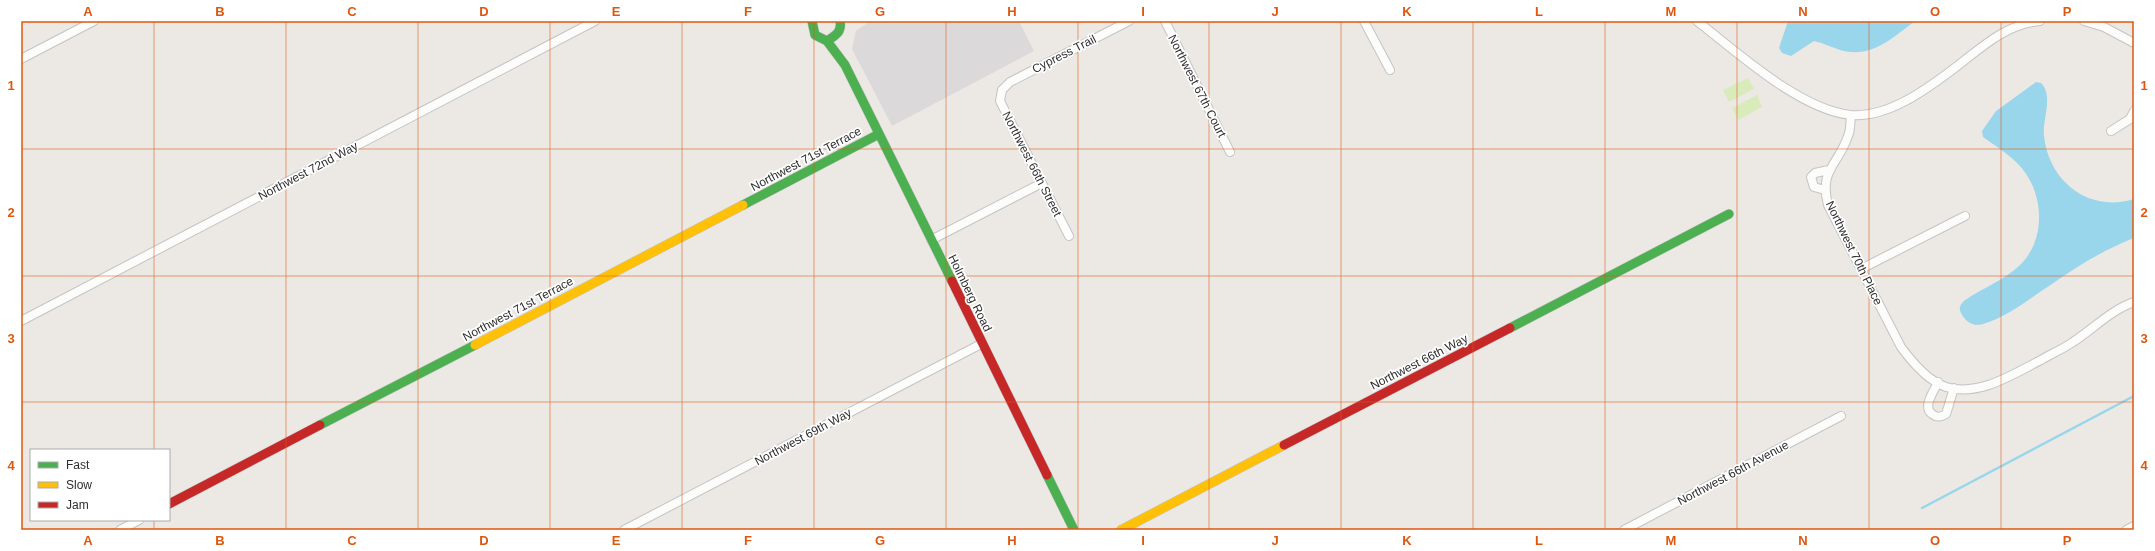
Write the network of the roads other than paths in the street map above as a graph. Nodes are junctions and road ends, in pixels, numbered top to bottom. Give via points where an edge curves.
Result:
1 (94, 21) edge
2 (595, 21) edge
3 (812, 21) edge
4 (1129, 21) edge
5 (1165, 21) edge
6 (1364, 21) edge
7 (1697, 21) edge
8 (2040, 21) edge
9 (2084, 21) edge
10 (2100, 23) edge
11 (842, 25) edge
12 (827, 41) junction
13 (2134, 43) edge
14 (21, 59) edge
15 (845, 65) junction
16 (1390, 70) dead end
17 (1002, 90) joint
18 (2134, 111) edge
19 (1851, 115) junction
20 (2111, 131) dead end
21 (879, 134) junction
22 (1230, 152) dead end
23 (1829, 170) junction
24 (1042, 182) junction
25 (1825, 190) junction
26 (1729, 214) dead end
27 (1965, 216) dead end
28 (1069, 236) dead end
29 (931, 240) junction
30 (1861, 269) junction
31 (2134, 302) edge
32 (21, 321) edge
33 (981, 344) junction
34 (1938, 382) junction
35 (1950, 387) junction
36 (1841, 416) dead end
37 (170, 503) edge
38 (137, 521) edge
39 (2134, 526) edge
40 (120, 530) edge
41 (624, 530) edge
42 (1074, 530) edge
43 (1121, 530) edge
44 (1624, 530) edge
45 (2126, 530) edge

1 - 14 street
2 - 32 street, Northwest 72nd Way
3 - 12 street, Holmberg Road via 815,35
4 - 17 street, Cypress Trail via 1010,82
5 - 22 street, Northwest 67th Court
6 - 16 street
7 - 19 street via 1806,101
8 - 19 street via 2008,29 1907,101 1888,108
9 - 10 street
10 - 13 street
11 - 12 street via 835,38
11 - 15 street, Holmberg Road via 840,45
12 - 15 street, Holmberg Road
15 - 21 street, Holmberg Road
17 - 24 street, Northwest 66th Street via 1000,101
18 - 20 street via 2130,119
19 - 23 street, Northwest 70th Place via 1849,134
21 - 29 street, Holmberg Road
21 - 37 street, Northwest 71st Terrace
23 - 25 street, Northwest 70th Place
23 - 25 street via 1811,177 1814,187
24 - 28 street, Northwest 66th Street
24 - 29 street
25 - 30 street, Northwest 70th Place via 1828,205
26 - 43 street, Northwest 66th Way
27 - 30 street
29 - 33 street, Holmberg Road
30 - 34 street, Northwest 70th Place via 1900,347 1911,361
31 - 35 street via 2116,311 2072,343 2003,380 1985,386
33 - 41 street, Northwest 69th Way
33 - 42 street, Holmberg Road
34 - 35 street, Northwest 70th Place
34 - 35 street via 1927,406 1934,416 1941,417 1946,414
36 - 44 street, Northwest 66th Avenue
38 - 40 street
39 - 45 street

